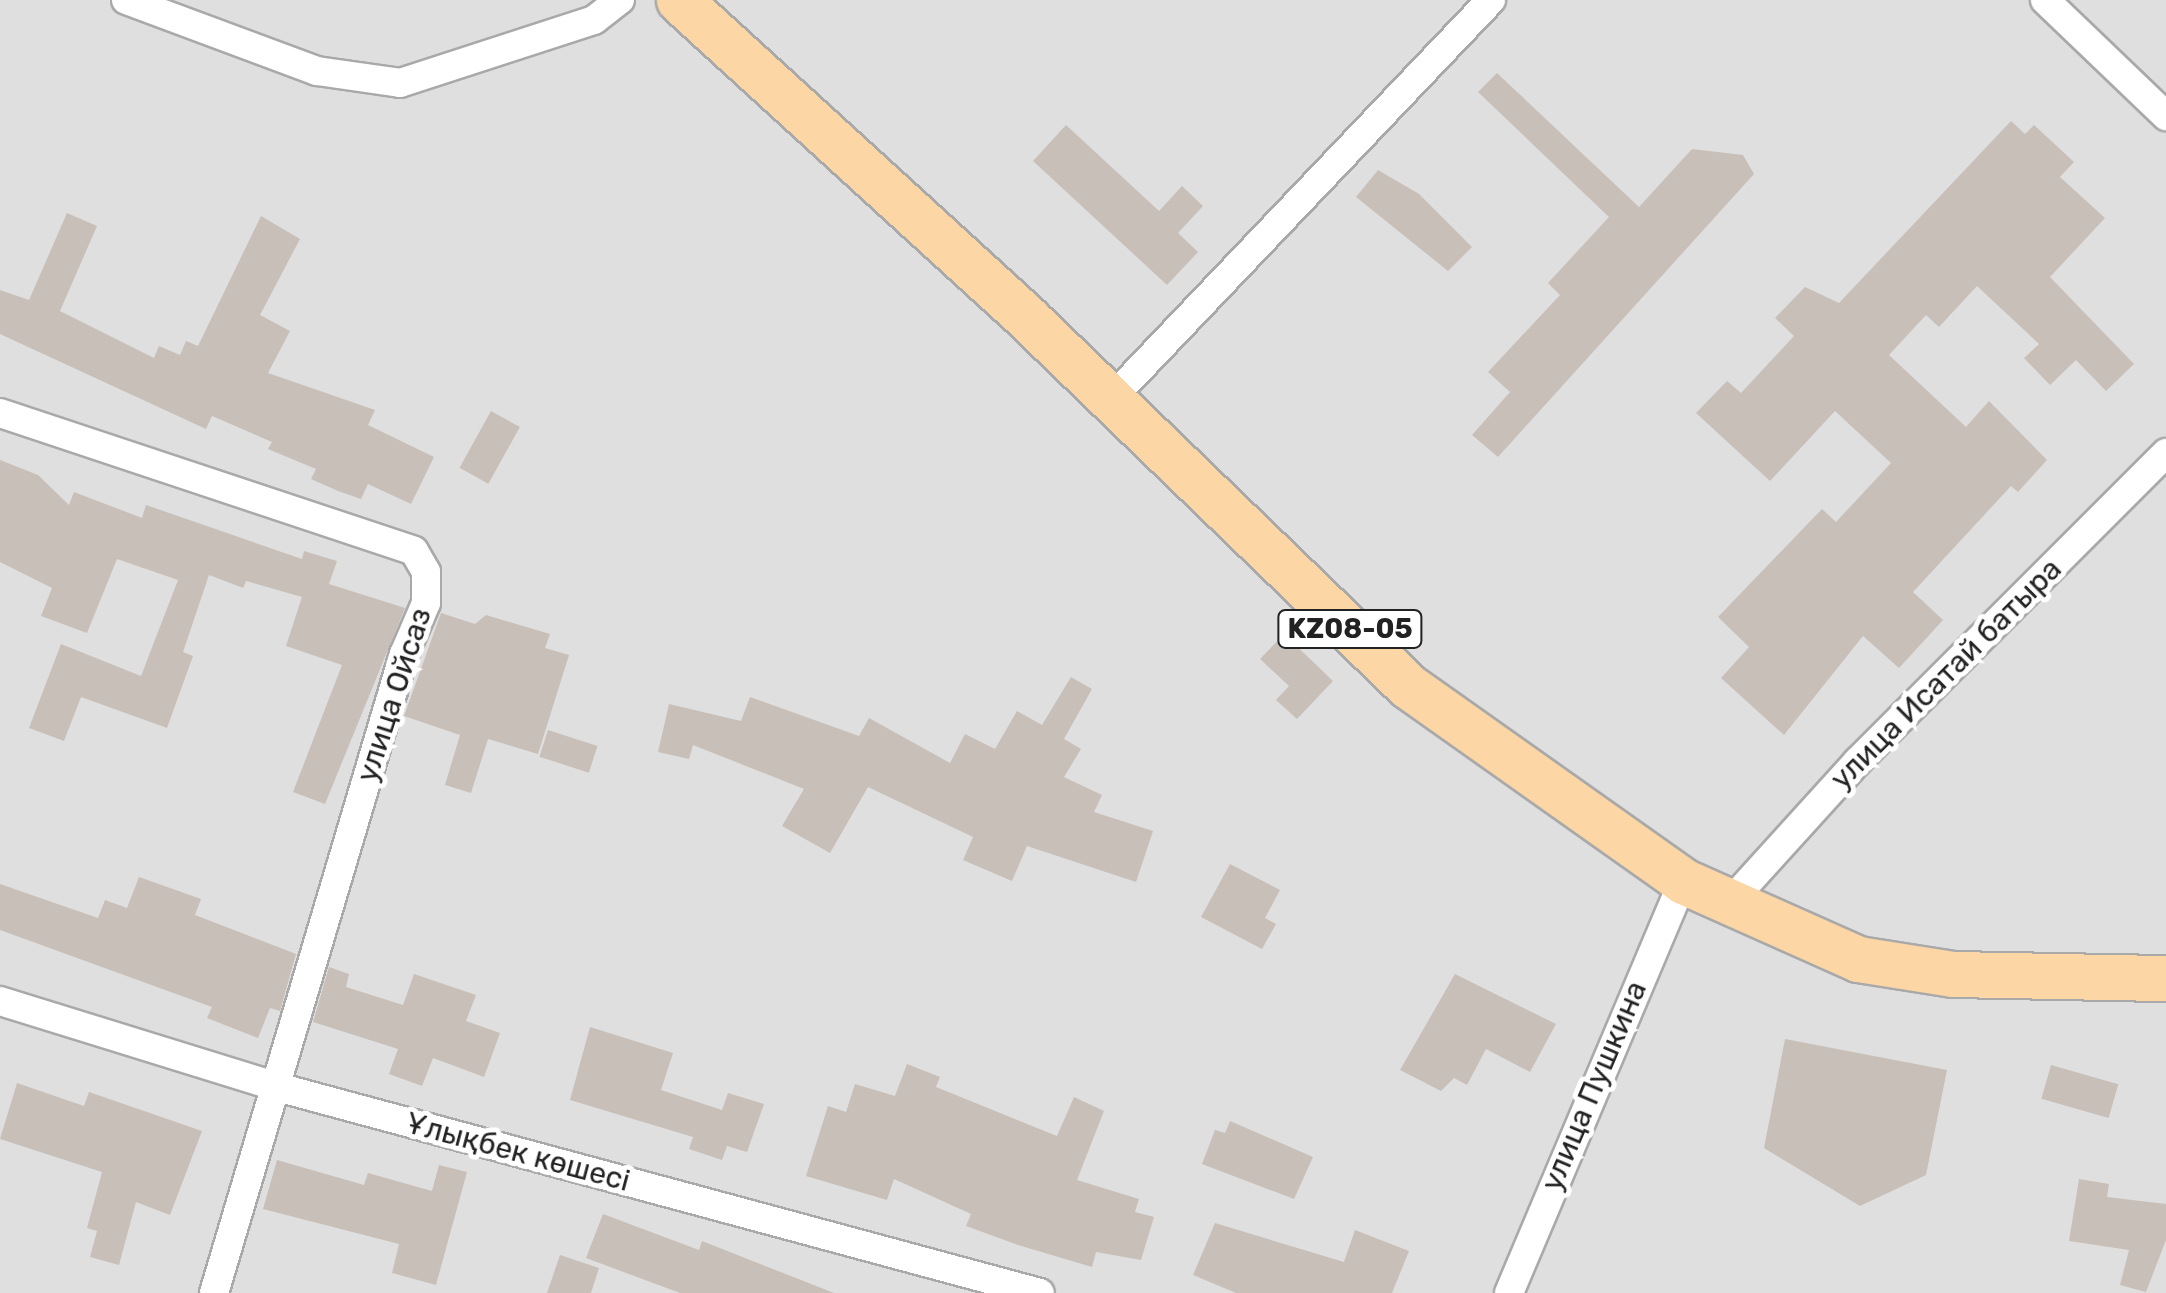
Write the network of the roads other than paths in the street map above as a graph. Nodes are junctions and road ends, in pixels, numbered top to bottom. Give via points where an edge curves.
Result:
1 (126, 0) edge
2 (620, 0) edge
3 (679, 0) edge
4 (1491, 0) edge
5 (2045, 0) edge
6 (2166, 116) edge
7 (1111, 399) junction
8 (0, 412) edge
9 (2166, 453) edge
10 (1683, 880) junction
11 (1732, 901) junction
12 (2166, 978) edge
13 (0, 1001) edge
14 (278, 1087) junction
15 (214, 1293) edge
16 (1040, 1293) edge
17 (1508, 1293) edge

1 - 2 street via 317,71 400,83 594,20
3 - 7 main road, KZ08-05
4 - 7 street
5 - 6 street
7 - 10 main road, KZ08-05 via 1408,686
8 - 14 street, улица Ойсаз via 414,551 426,572 426,603 404,654
9 - 11 street, улица Исатай батыра via 1857,762
10 - 11 main road, KZ08-05
10 - 17 street, улица Пушкина
11 - 12 main road, KZ08-05 via 1858,959 1953,974
13 - 14 street, Ұлықбек көшесі
14 - 15 street, улица Ойсаз
14 - 16 street, Ұлықбек көшесі

